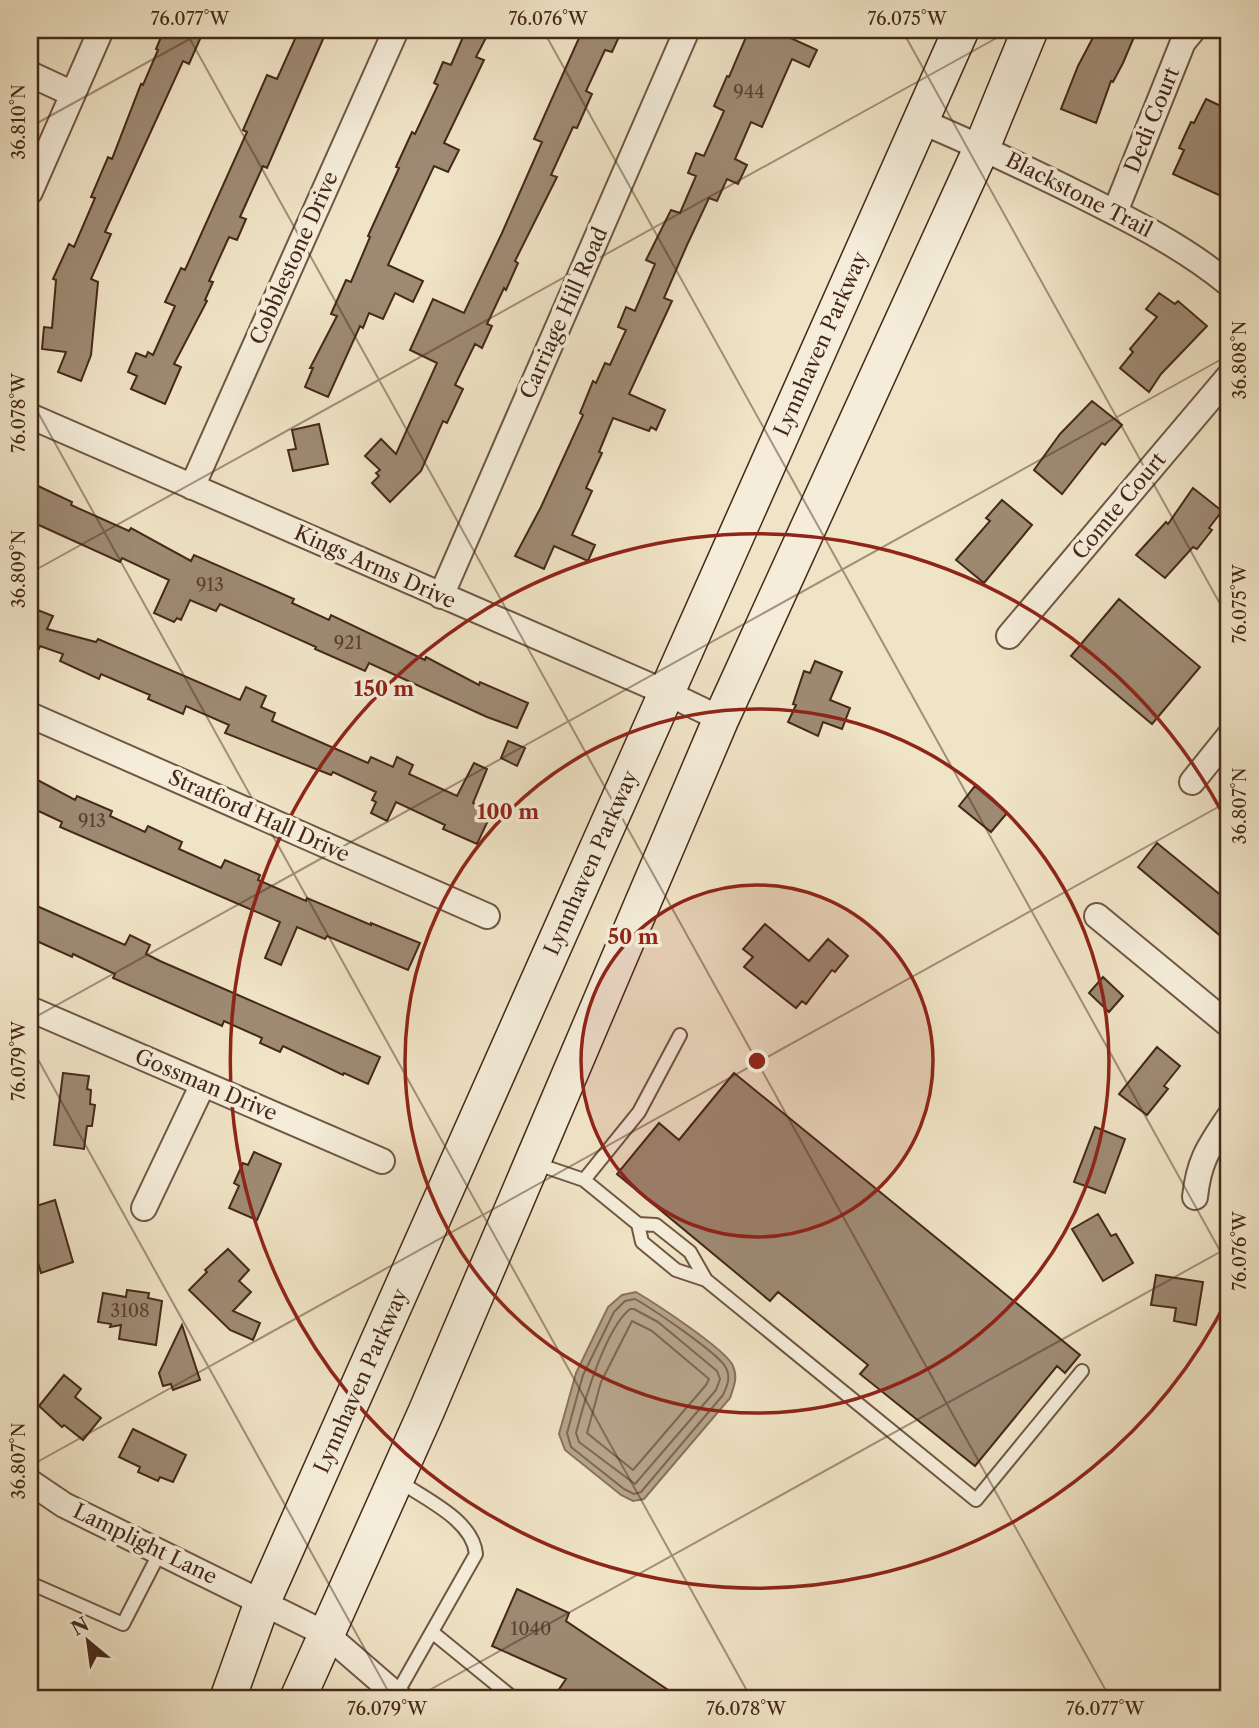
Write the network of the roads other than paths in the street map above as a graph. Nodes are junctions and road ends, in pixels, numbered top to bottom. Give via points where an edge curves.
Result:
1 (101, 30) edge
2 (396, 30) edge
3 (687, 30) edge
4 (961, 30) edge
5 (1030, 30) edge
6 (1194, 30) edge
7 (30, 74) edge
8 (73, 94) junction
9 (920, 121) junction
10 (982, 147) junction
11 (30, 192) edge
12 (1115, 212) junction
13 (1229, 284) edge
14 (1229, 376) edge
15 (30, 416) edge
16 (192, 487) junction
17 (440, 596) junction
18 (1009, 636) dead end
19 (667, 693) junction
20 (30, 715) edge
21 (720, 719) junction
22 (1229, 736) edge
23 (1192, 782) dead end
24 (487, 916) dead end
25 (1097, 916) dead end
26 (30, 1009) edge
27 (1229, 1025) edge
28 (680, 1035) dead end
29 (203, 1084) junction
30 (1229, 1117) edge
31 (383, 1161) dead end
32 (532, 1162) junction
33 (584, 1180) junction
34 (1195, 1197) dead end
35 (144, 1208) dead end
36 (638, 1224) junction
37 (706, 1280) junction
38 (1082, 1371) dead end
39 (395, 1479) junction
40 (30, 1482) edge
41 (160, 1552) junction
42 (30, 1583) edge
43 (262, 1603) junction
44 (432, 1632) junction
45 (326, 1634) junction
46 (398, 1696) edge
47 (228, 1698) edge
48 (299, 1698) edge
49 (513, 1698) edge

1 - 8 street
2 - 16 street, Cobblestone Drive
3 - 17 street, Carriage Hill Road
4 - 9 main road, Lynnhaven Parkway
5 - 10 main road
6 - 12 street, Dedi Court via 1183,42
7 - 8 street
8 - 11 street
9 - 10 street, Blackstone Trail
9 - 19 main road, Lynnhaven Parkway
10 - 12 street, Blackstone Trail
10 - 21 main road
12 - 13 street, Blackstone Trail via 1166,239
14 - 18 street, Comte Court
15 - 16 street, Kings Arms Drive
16 - 17 street, Kings Arms Drive
17 - 19 street, Kings Arms Drive
19 - 21 street, Kings Arms Drive
19 - 43 main road, Lynnhaven Parkway
20 - 24 street, Stratford Hall Drive
21 - 32 main road
22 - 23 street
25 - 27 street
26 - 29 street, Gossman Drive
28 - 33 lane via 639,1112
29 - 31 street, Gossman Drive
29 - 35 street
30 - 34 street via 1206,1151
32 - 33 lane
32 - 39 main road
33 - 36 lane
36 - 37 lane via 656,1225 690,1252
36 - 37 lane via 642,1242 676,1270
37 - 38 lane via 976,1500
39 - 44 lane via 464,1526 475,1541 476,1554
39 - 45 main road
40 - 41 street, Lamplight Lane via 64,1505
41 - 42 lane via 124,1623
41 - 43 street, Lamplight Lane
43 - 45 street, Lamplight Lane
43 - 47 main road, Lynnhaven Parkway
44 - 46 lane
44 - 49 lane
45 - 46 street, Lamplight Lane
45 - 48 main road

